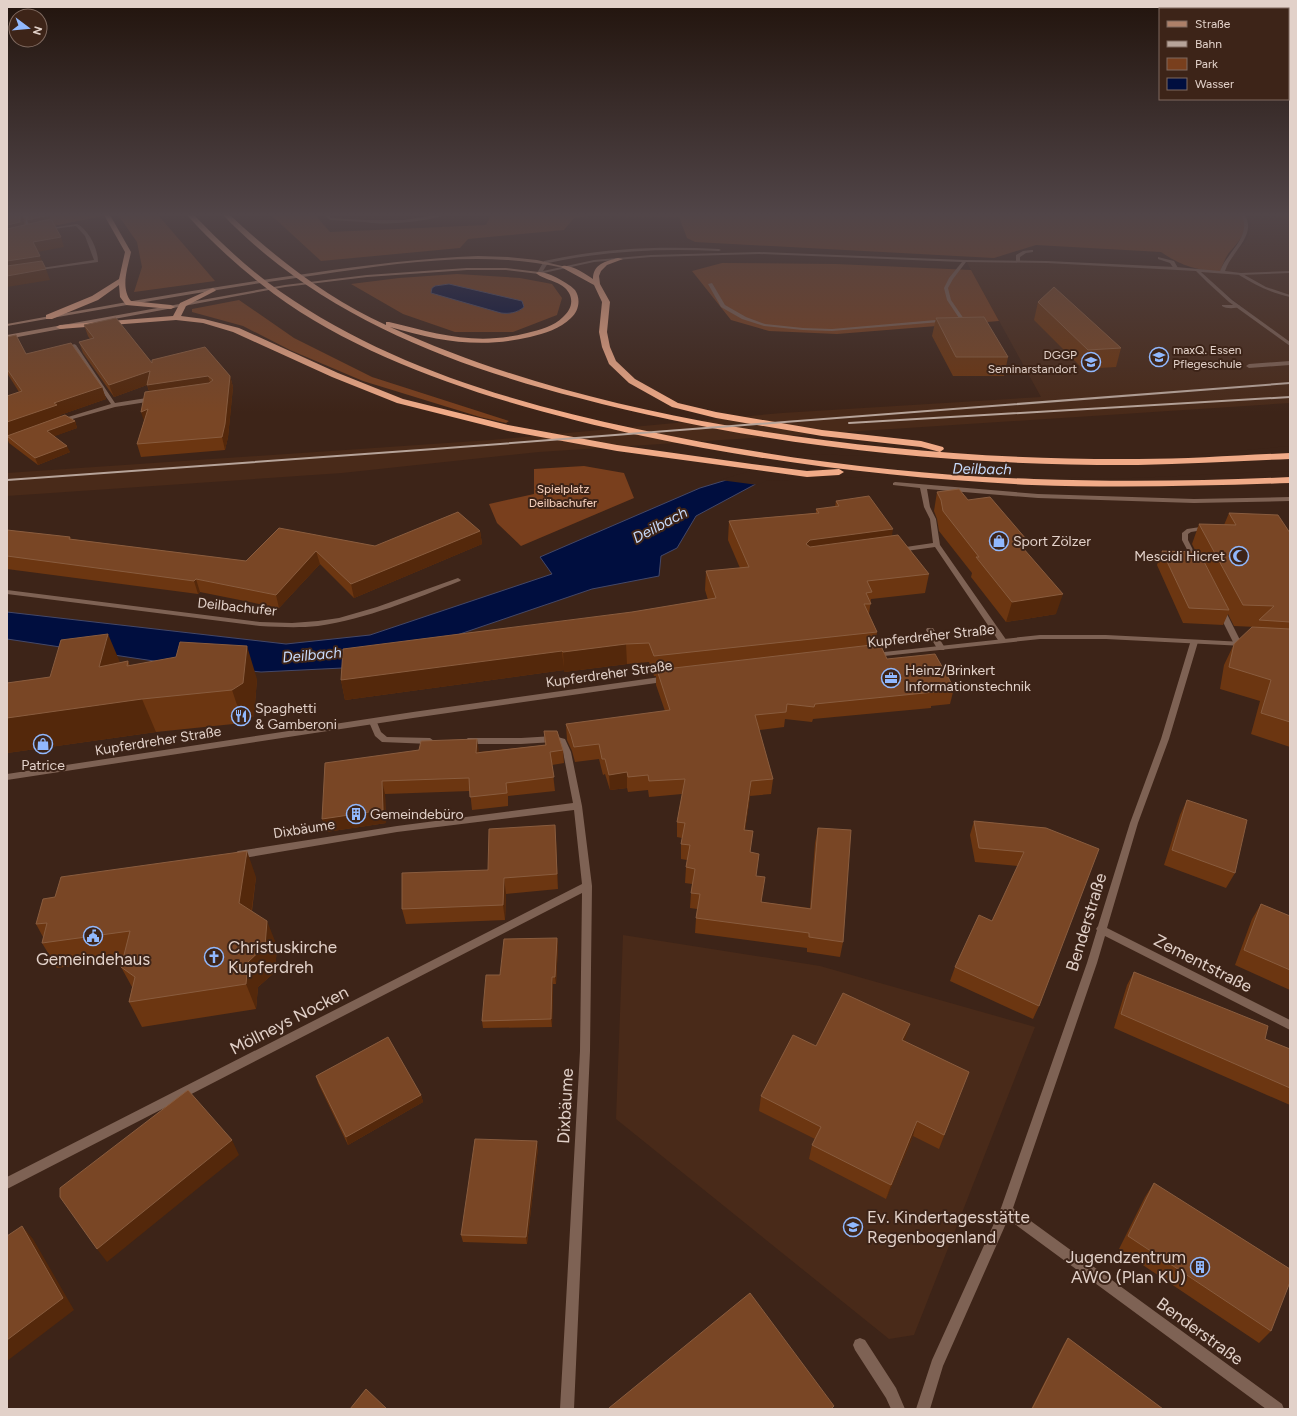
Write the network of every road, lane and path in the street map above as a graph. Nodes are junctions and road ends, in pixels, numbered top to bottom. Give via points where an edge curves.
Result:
1 (120, 281) edge
2 (122, 281) edge
3 (261, 281) edge
4 (272, 281) edge
5 (304, 281) edge
6 (325, 281) edge
7 (555, 281) edge
8 (593, 281) edge
9 (950, 281) edge
10 (1207, 281) edge
11 (1252, 281) edge
12 (597, 284) joint
13 (710, 284) dead end
14 (213, 290) junction
15 (1290, 296) edge
16 (129, 303) junction
17 (183, 305) junction
18 (1224, 306) dead end
19 (1238, 306) junction
20 (171, 307) junction
21 (359, 316) junction
22 (49, 317) junction
23 (176, 318) junction
24 (7, 325) edge
25 (60, 327) junction
26 (7, 337) edge
27 (1290, 344) edge
28 (74, 346) edge
29 (1290, 363) edge
30 (1249, 366) dead end
31 (159, 398) edge
32 (114, 405) junction
33 (56, 422) edge
34 (1290, 456) edge
35 (971, 457) junction
36 (866, 470) junction
37 (1290, 480) edge
38 (895, 484) dead end
39 (923, 486) junction
40 (1290, 499) edge
41 (1217, 528) edge
42 (938, 545) junction
43 (892, 551) edge
44 (1199, 568) edge
45 (458, 580) dead end
46 (7, 592) edge
47 (1217, 602) edge
48 (930, 630) dead end
49 (1003, 641) junction
50 (1194, 642) junction
51 (1238, 644) junction
52 (1253, 645) edge
53 (941, 648) junction
54 (870, 656) edge
55 (672, 679) edge
56 (374, 722) junction
57 (435, 741) edge
58 (458, 741) edge
59 (7, 777) edge
60 (578, 806) junction
61 (231, 856) edge
62 (587, 886) junction
63 (1101, 929) junction
64 (1290, 1025) edge
65 (7, 1183) edge
66 (1006, 1210) junction
67 (860, 1345) dead end
68 (567, 1409) edge
69 (898, 1409) edge
70 (923, 1409) edge
71 (1277, 1409) edge

1 - 22 highway via 95,298
2 - 16 highway via 124,297
3 - 36 highway via 330,326 386,353 436,375 538,407 710,447
4 - 14 main road
5 - 21 highway
6 - 17 main road
7 - 21 highway via 569,288 576,299 574,310 564,322 547,330 515,338 484,341 454,339
8 - 12 highway
9 - 13 street via 946,288 949,300 962,319 832,330 764,325 744,318 723,306
10 - 19 street
11 - 15 street
12 - 35 highway via 606,302 603,332 612,362 632,381 675,404 716,416 774,426 921,444
14 - 16 main road
14 - 17 highway
16 - 20 highway
16 - 22 main road
17 - 20 main road
17 - 23 highway
18 - 19 street
19 - 27 street
20 - 25 main road
21 - 35 highway via 403,337 516,379 664,418 819,442
22 - 24 main road
23 - 25 highway
23 - 36 highway via 204,321 236,330 335,375 400,400 508,428 617,448 752,468 807,474
25 - 26 main road
28 - 32 street
29 - 30 street
31 - 32 street
32 - 33 street
34 - 35 highway via 1139,462
36 - 37 highway via 968,478 1154,485
38 - 39 street
39 - 40 street via 1054,496 1194,501
39 - 42 street
41 - 44 street via 1196,529 1185,533 1185,540
42 - 43 street
42 - 49 street
45 - 46 street, Deilbachufer via 348,617 297,625 260,624
47 - 51 street
48 - 53 street
49 - 50 street, Kupferdreher Straße via 1040,637 1106,637
49 - 53 street, Kupferdreher Straße
50 - 51 street, Kupferdreher Straße
50 - 63 street, Benderstraße via 1165,740 1134,823
51 - 52 street, Kupferdreher Straße
53 - 54 street, Kupferdreher Straße
55 - 56 street, Kupferdreher Straße
56 - 57 street via 378,734 385,740
56 - 59 street, Kupferdreher Straße
58 - 60 street, Dixbäume via 554,738 562,742 567,752
60 - 61 street, Dixbäume via 397,829
60 - 62 street, Dixbäume
62 - 65 street, Möllneys Nocken
62 - 68 street, Dixbäume via 585,1051
63 - 64 street, Zementstraße
63 - 66 street, Benderstraße via 1092,963
66 - 70 street, Benderstraße via 937,1365
66 - 71 street, Benderstraße
67 - 69 street via 891,1393

